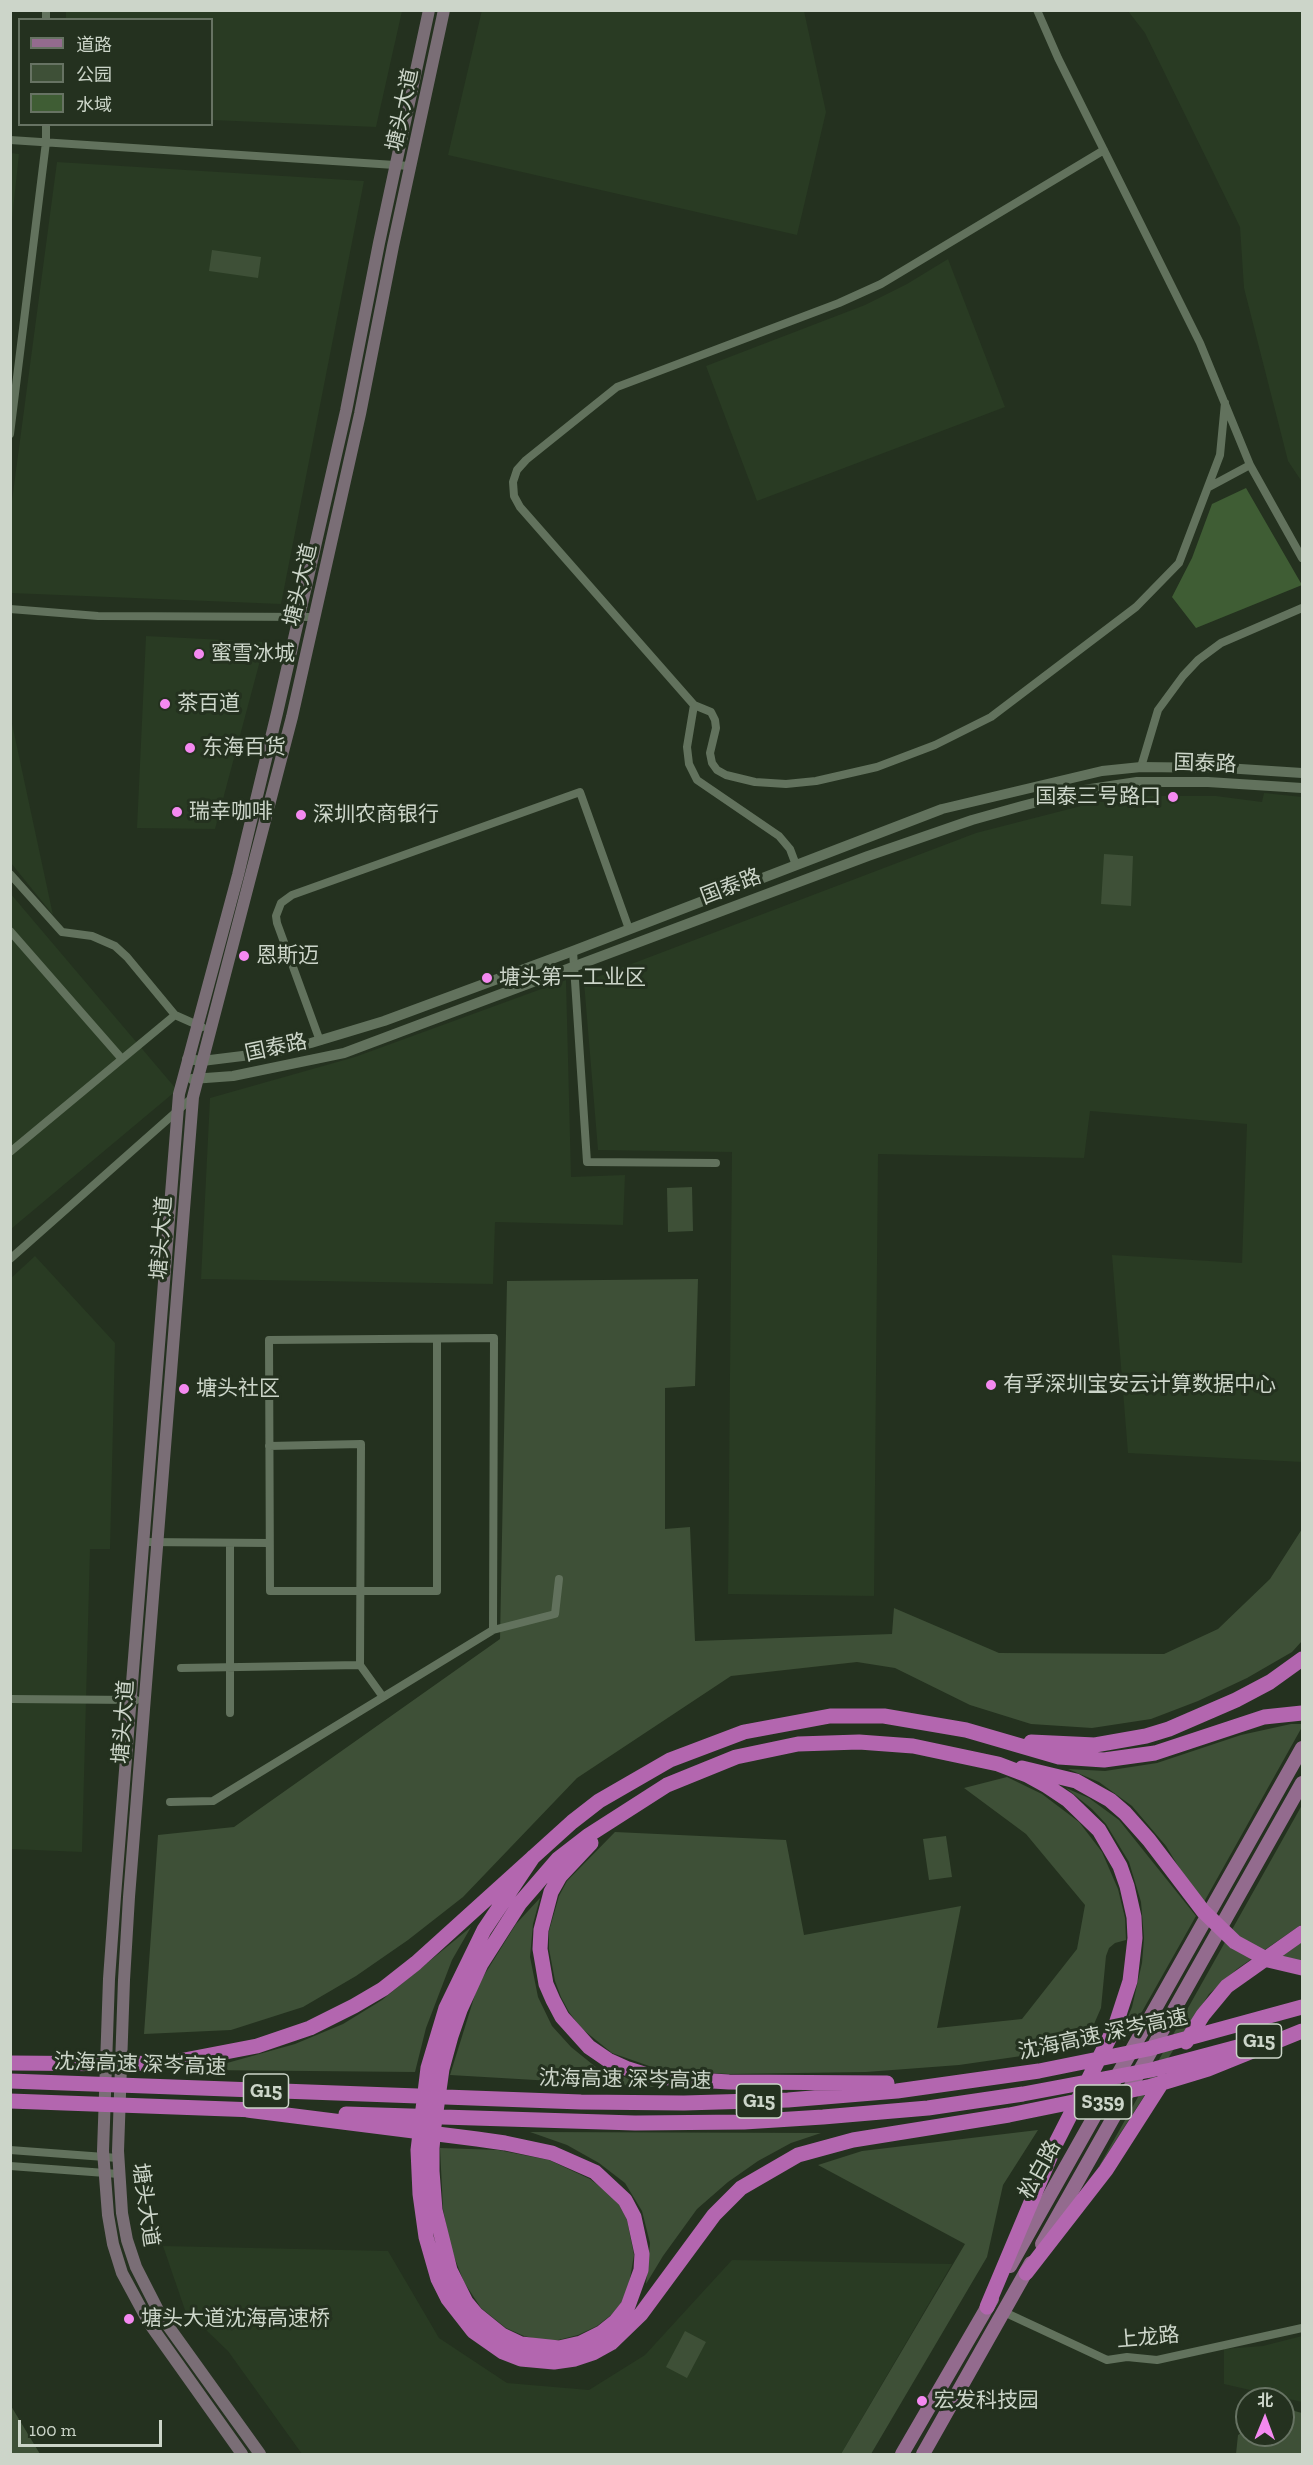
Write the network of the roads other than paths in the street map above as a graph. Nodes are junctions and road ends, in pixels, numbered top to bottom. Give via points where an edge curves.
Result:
1 (429, 10) edge
2 (444, 10) edge
3 (1037, 10) edge
4 (46, 126) edge
5 (10, 140) edge
6 (46, 142) junction
7 (1104, 150) junction
8 (396, 166) junction
9 (410, 166) junction
10 (1225, 403) junction
11 (10, 434) edge
12 (1250, 465) junction
13 (1209, 488) junction
14 (1302, 558) edge
15 (1302, 608) edge
16 (10, 609) edge
17 (299, 617) junction
18 (314, 617) junction
19 (694, 705) junction
20 (1141, 767) junction
21 (1302, 773) edge
22 (1302, 788) edge
23 (796, 865) junction
24 (10, 874) edge
25 (629, 929) junction
26 (10, 930) edge
27 (573, 951) junction
28 (574, 967) junction
29 (175, 1016) junction
30 (198, 1025) junction
31 (211, 1030) junction
32 (320, 1041) junction
33 (122, 1059) junction
34 (187, 1059) junction
35 (202, 1061) junction
36 (183, 1078) junction
37 (197, 1080) junction
38 (194, 1097) junction
39 (177, 1112) junction
40 (10, 1152) edge
41 (716, 1163) dead end
42 (10, 1259) edge
43 (437, 1339) junction
44 (269, 1446) junction
45 (143, 1542) junction
46 (158, 1543) junction
47 (230, 1543) junction
48 (269, 1543) junction
49 (559, 1579) dead end
50 (360, 1591) junction
51 (493, 1630) junction
52 (1302, 1659) edge
53 (360, 1665) junction
54 (230, 1667) junction
55 (181, 1668) dead end
56 (383, 1697) junction
57 (10, 1699) edge
58 (131, 1700) junction
59 (145, 1700) junction
60 (230, 1713) dead end
61 (1302, 1713) edge
62 (1004, 1740) junction
63 (1302, 1748) edge
64 (998, 1764) junction
65 (1302, 1783) edge
66 (170, 1802) dead end
67 (613, 1820) junction
68 (533, 1857) junction
69 (1302, 1933) edge
70 (1302, 1968) edge
71 (1302, 2007) edge
72 (1302, 2029) edge
73 (10, 2063) edge
74 (10, 2081) edge
75 (950, 2085) junction
76 (10, 2101) edge
77 (382, 2121) junction
78 (10, 2150) edge
79 (104, 2157) junction
80 (118, 2158) junction
81 (10, 2166) edge
82 (104, 2173) junction
83 (119, 2174) junction
84 (1026, 2273) junction
85 (987, 2307) junction
86 (1004, 2312) junction
87 (1302, 2328) edge
88 (242, 2454) edge
89 (260, 2454) edge
90 (902, 2454) edge
91 (923, 2454) edge

1 - 8 main road, 塘头大道
2 - 9 main road, 塘头大道
3 - 7 street
4 - 6 street
5 - 6 street
6 - 8 street
6 - 11 street
7 - 10 street via 1200,343
7 - 19 street via 881,284 617,387 517,470 514,496 520,507
8 - 9 street
8 - 17 main road, 塘头大道
9 - 18 main road, 塘头大道
10 - 12 street
10 - 13 street via 1222,446
12 - 13 street
12 - 14 street
13 - 19 street via 1179,563 1136,607 991,717 935,745 877,767 816,781 755,782 717,771 710,753 715,720 711,712
15 - 20 street via 1221,643 1198,660 1158,710
16 - 17 street via 99,616
17 - 18 street
17 - 30 main road, 塘头大道
18 - 31 main road, 塘头大道
19 - 23 street via 687,747 689,764 698,780 779,836
20 - 21 street, 国泰路
20 - 23 street, 国泰路 via 1102,771 942,809
22 - 28 street, 国泰路 via 1137,782 1053,798 972,820 868,856
23 - 25 street, 国泰路
24 - 29 street via 62,932 92,936 128,957
25 - 27 street, 国泰路
25 - 32 street via 580,792 303,891 281,903 277,923
26 - 33 street
27 - 28 street
27 - 32 street, 国泰路
28 - 37 street, 国泰路 via 344,1053
28 - 41 street via 587,1162
29 - 30 street
29 - 33 street
30 - 31 street
30 - 34 main road, 塘头大道
31 - 35 main road, 塘头大道
32 - 35 street, 国泰路 via 275,1052
33 - 40 street
34 - 35 street, 国泰路
34 - 36 main road, 塘头大道
35 - 37 main road, 塘头大道
36 - 37 street, 国泰路
36 - 39 main road, 塘头大道
37 - 38 main road, 塘头大道
38 - 39 street
38 - 46 main road, 塘头大道
39 - 42 street
39 - 45 main road, 塘头大道
43 - 44 street via 269,1340
43 - 50 street via 437,1591
43 - 51 street via 494,1338
44 - 48 street
44 - 50 street via 361,1444
45 - 46 street
45 - 58 main road, 塘头大道
46 - 47 street
46 - 59 main road, 塘头大道
47 - 48 street
47 - 54 street
48 - 50 street via 270,1591
49 - 51 street via 555,1614
50 - 53 street
51 - 56 street
52 - 62 highway via 1236,1700 1146,1736 1095,1745
53 - 54 street
53 - 56 street
54 - 55 street
54 - 60 street
56 - 66 street via 213,1802
57 - 58 street
58 - 59 street
58 - 79 main road, 塘头大道 via 109,1979
59 - 80 main road, 塘头大道 via 124,1980
61 - 62 highway via 1272,1715 1155,1753 1104,1760 1059,1757
62 - 68 highway via 930,1723 865,1715 816,1717 744,1732 670,1760 619,1788
63 - 85 main road, 松白路 / S359
64 - 67 highway via 913,1746 859,1742 798,1744 736,1757 693,1773
64 - 70 highway via 1053,1774 1094,1790 1125,1813 1203,1911 1235,1942 1268,1960
64 - 85 highway via 1047,1786 1099,1830 1128,1886 1135,1938 1130,1981 1114,2026 1056,2143
65 - 84 main road, 松白路 / S359
67 - 75 highway via 560,1875 550,1892 541,1930 542,1968 553,2000 562,2017 589,2047 608,2060 650,2076 729,2082
67 - 77 highway via 565,1853 544,1875 515,1910 481,1964 460,2010 445,2058 436,2104 432,2148 435,2210 444,2251 457,2286 476,2314 502,2335 521,2343 559,2348 581,2343 616,2321 628,2306 641,2270 640,2235 625,2200 595,2172 529,2147 477,2139
68 - 72 highway via 484,1930 446,2008 428,2068 419,2127 418,2173 422,2217 438,2279 459,2316 503,2352 529,2360 575,2359 611,2343 641,2314 714,2215 741,2188 798,2156 853,2140 1123,2093 1208,2069
68 - 73 highway via 383,1989 288,2037 198,2058 150,2063
69 - 84 highway via 1241,1974 1214,1999 1120,2150
71 - 75 highway, 沈海高速 深岑高速 / G15 via 1148,2049
72 - 77 highway, 沈海高速 深岑高速 / G15 via 1141,2072 1023,2094 884,2112 744,2122 478,2118
74 - 75 highway, 沈海高速 深岑高速 / G15 via 591,2103 737,2102
76 - 77 highway, 沈海高速 深岑高速 / G15 via 247,2110
78 - 79 street
79 - 80 street
79 - 82 main road, 塘头大道
80 - 83 main road, 塘头大道
81 - 82 street
82 - 83 street
82 - 88 main road, 塘头大道 via 113,2244 134,2299
83 - 89 main road, 塘头大道 via 127,2240 147,2292
84 - 86 main road, 松白路 / S359
85 - 90 main road, 松白路 / S359
86 - 87 street, 上龙路 via 1107,2360 1157,2360
86 - 91 main road, 松白路 / S359

